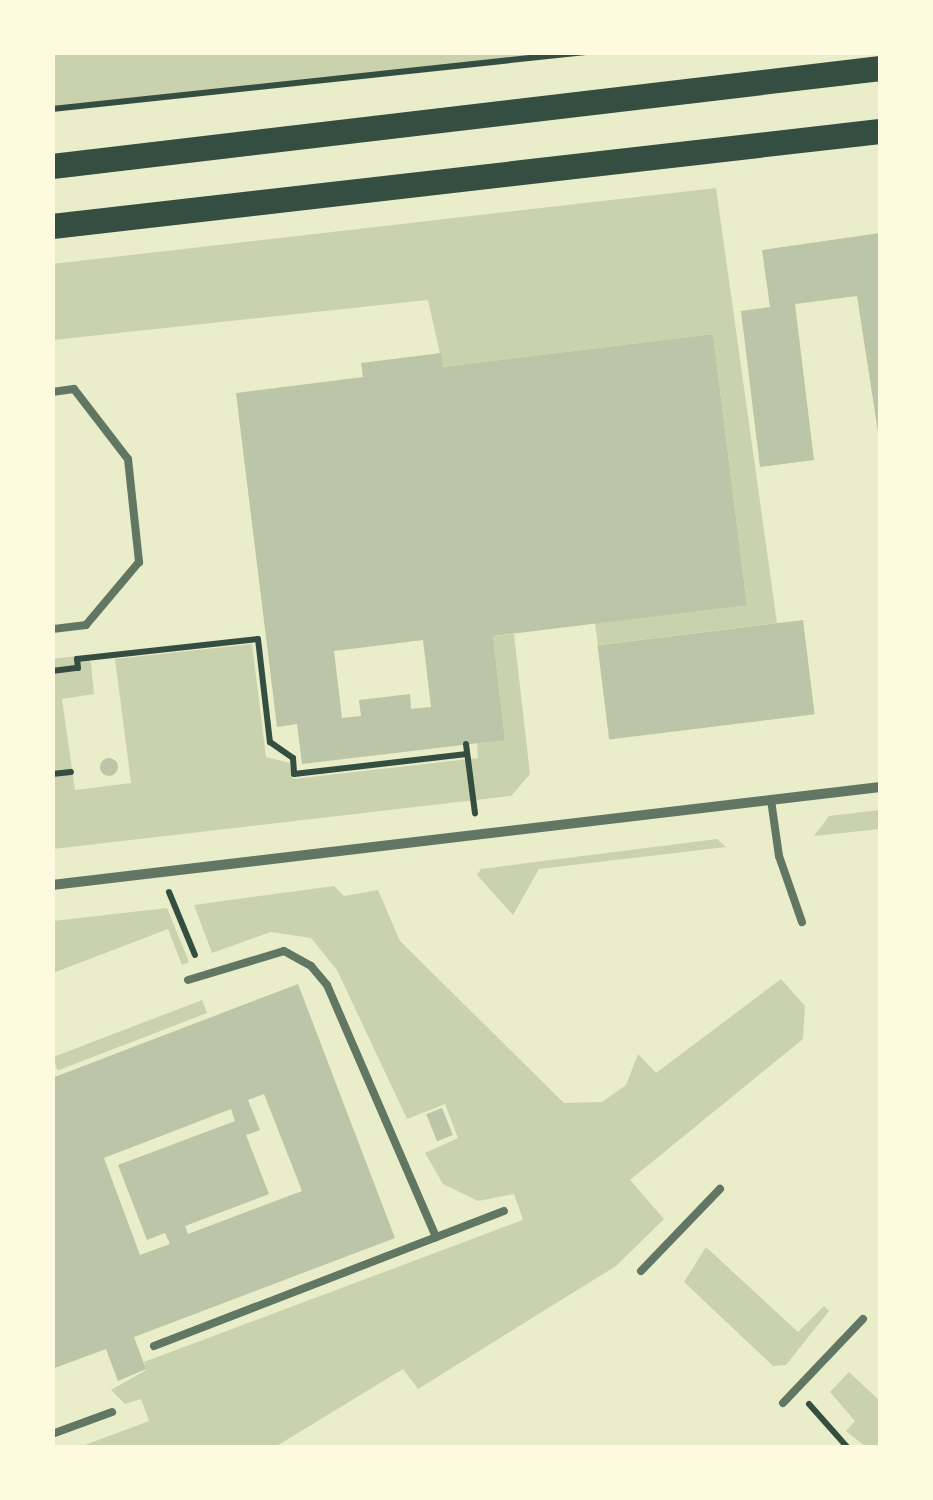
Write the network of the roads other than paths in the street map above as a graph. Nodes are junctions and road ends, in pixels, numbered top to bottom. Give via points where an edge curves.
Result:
1 (880, 68) edge
2 (880, 132) edge
3 (52, 166) edge
4 (52, 226) edge
5 (52, 392) edge
6 (52, 629) edge
7 (880, 787) edge
8 (771, 800) junction
9 (52, 884) edge
10 (802, 922) dead end
11 (188, 980) dead end
12 (720, 1189) dead end
13 (504, 1211) dead end
14 (436, 1237) junction
15 (641, 1271) dead end
16 (863, 1318) dead end
17 (154, 1346) dead end
18 (782, 1403) dead end
19 (112, 1412) dead end
20 (52, 1434) edge

1 - 3 main road
2 - 4 main road
5 - 6 lane via 74,389 128,459 139,562 86,624
7 - 8 street
8 - 9 street
8 - 10 lane via 779,856
11 - 14 lane via 284,951 310,966 327,986
12 - 15 lane
13 - 14 lane
14 - 17 lane
16 - 18 lane
19 - 20 lane

